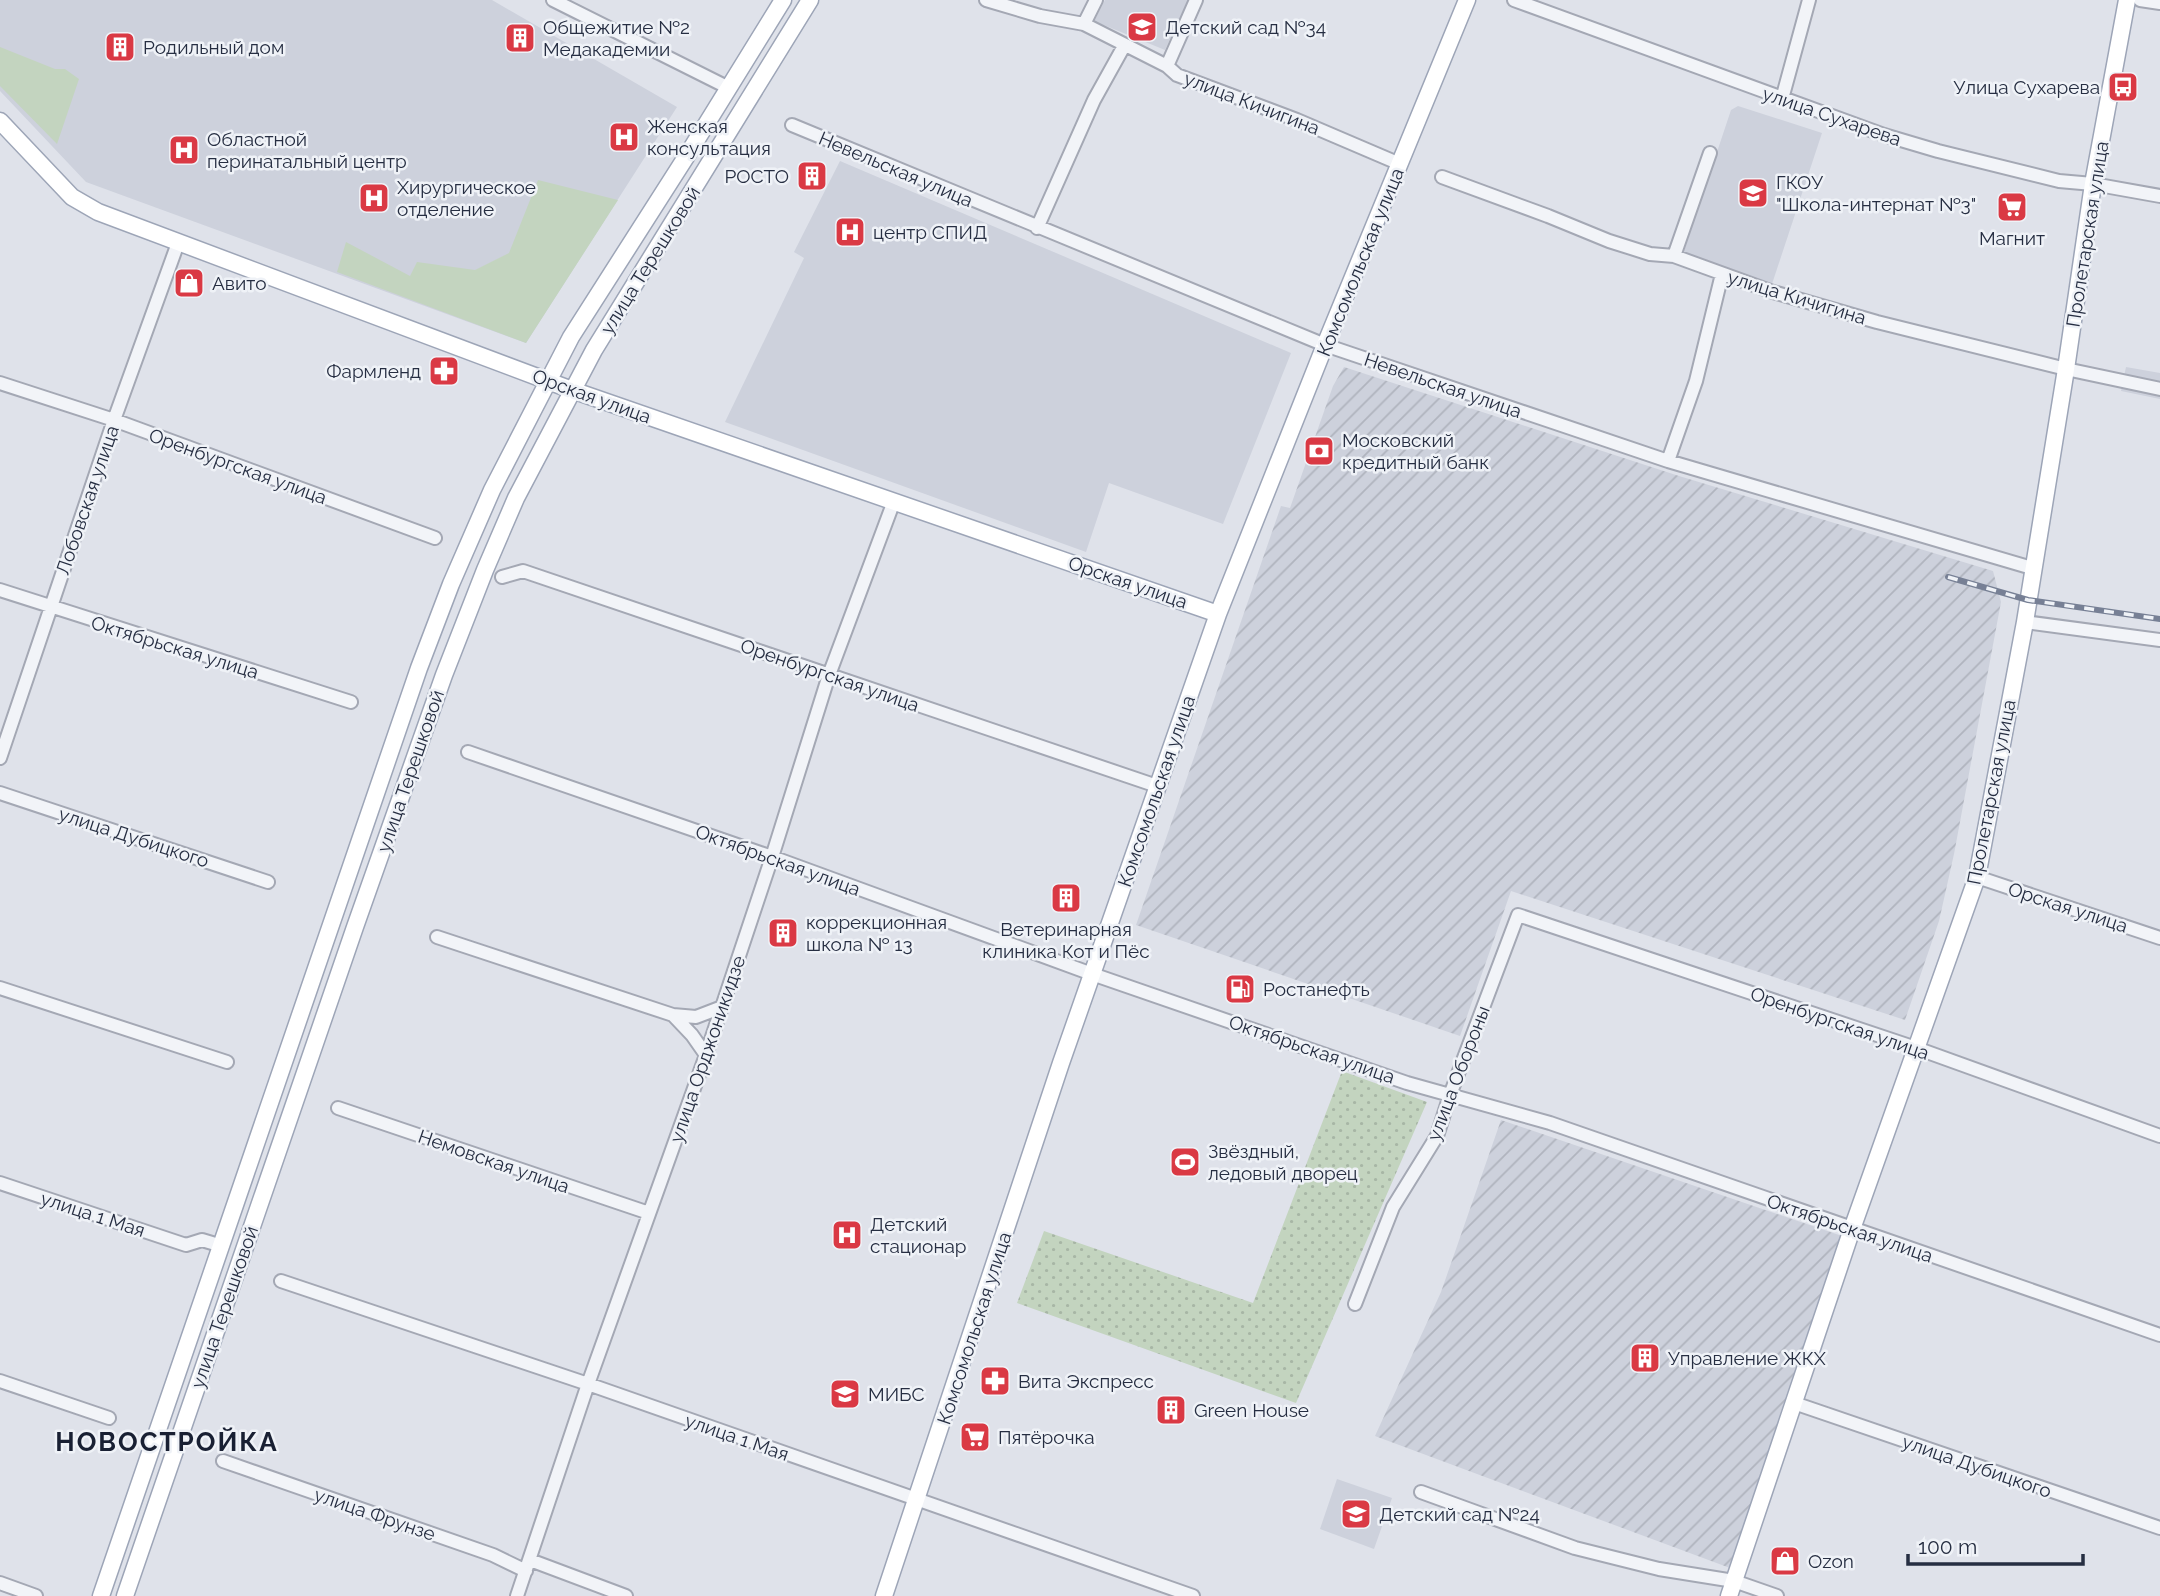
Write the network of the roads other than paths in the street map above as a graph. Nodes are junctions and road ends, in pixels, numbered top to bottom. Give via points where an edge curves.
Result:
1 (553, 0) edge
2 (783, 0) edge
3 (810, 0) edge
4 (986, 0) edge
5 (1096, 0) edge
6 (1196, 0) edge
7 (1467, 0) edge
8 (1514, 0) edge
9 (1809, 0) edge
10 (2127, 0) edge
11 (2140, 0) edge
12 (2160, 3) edge
13 (1084, 24) junction
14 (1124, 46) junction
15 (1167, 66) junction
16 (729, 88) junction
17 (1782, 99) junction
18 (0, 121) edge
19 (792, 125) dead end
20 (1710, 153) dead end
21 (1401, 164) junction
22 (1443, 177) dead end
23 (2092, 184) junction
24 (2160, 196) edge
25 (1037, 228) junction
26 (178, 243) junction
27 (1674, 256) junction
28 (1722, 274) junction
29 (1325, 345) junction
30 (2066, 369) junction
31 (548, 381) junction
32 (0, 383) edge
33 (2160, 389) edge
34 (572, 390) junction
35 (114, 420) junction
36 (1668, 461) junction
37 (894, 501) junction
38 (435, 538) dead end
39 (2032, 568) junction
40 (502, 577) dead end
41 (0, 590) edge
42 (50, 608) junction
43 (1217, 614) junction
44 (2025, 622) junction
45 (2160, 640) edge
46 (829, 675) junction
47 (351, 702) dead end
48 (468, 752) dead end
49 (0, 758) edge
50 (1157, 786) junction
51 (0, 793) edge
52 (772, 857) junction
53 (1977, 877) junction
54 (268, 881) dead end
55 (1518, 915) joint
56 (437, 937) dead end
57 (2160, 938) edge
58 (1092, 974) junction
59 (0, 988) edge
60 (722, 1007) junction
61 (673, 1016) junction
62 (1916, 1048) junction
63 (706, 1055) junction
64 (227, 1062) dead end
65 (1450, 1095) junction
66 (338, 1108) dead end
67 (2160, 1136) edge
68 (0, 1183) edge
69 (649, 1213) junction
70 (1852, 1228) junction
71 (222, 1246) junction
72 (281, 1281) dead end
73 (1356, 1304) dead end
74 (2160, 1335) edge
75 (0, 1381) edge
76 (589, 1384) junction
77 (1794, 1403) junction
78 (109, 1418) dead end
79 (223, 1461) dead end
80 (1421, 1492) dead end
81 (917, 1500) junction
82 (2160, 1528) edge
83 (528, 1566) junction
84 (0, 1583) edge
85 (1732, 1588) edge
86 (36, 1596) edge
87 (101, 1596) edge
88 (125, 1596) edge
89 (517, 1596) edge
90 (626, 1596) edge
91 (884, 1596) edge
92 (1192, 1596) edge
93 (1777, 1596) edge

1 - 16 street
2 - 16 main road, улица Терешковой
3 - 34 main road, улица Терешковой
4 - 13 street, улица Кичигина
5 - 13 street
6 - 15 street
7 - 21 main road, Комсомольская улица
8 - 17 street, улица Сухарева
9 - 17 street
10 - 23 main road, Пролетарская улица
11 - 12 street
13 - 14 street, улица Кичигина
14 - 15 street, улица Кичигина
14 - 25 street via 1094,100
15 - 21 street, улица Кичигина via 1191,81
16 - 31 main road, улица Терешковой via 571,337
17 - 23 street, улица Сухарева via 1938,151 2059,181
18 - 26 main road, Орская улица via 72,197 97,212
19 - 25 street, Невельская улица
20 - 27 street
21 - 29 main road, Комсомольская улица
22 - 27 street, улица Кичигина via 1609,241
23 - 24 street, улица Сухарева
23 - 30 main road, Пролетарская улица
25 - 29 street, Невельская улица
26 - 31 main road, Орская улица
26 - 35 street, Лобовская улица
27 - 28 street, улица Кичигина
28 - 30 street, улица Кичигина via 1877,322
28 - 36 street via 1696,381
29 - 36 street, Невельская улица
29 - 43 main road, Комсомольская улица
30 - 33 street, улица Кичигина
30 - 39 main road, Пролетарская улица
31 - 34 main road, Орская улица
31 - 71 main road, улица Терешковой via 492,490 446,596
32 - 35 street, Оренбургская улица
34 - 37 main road, Орская улица
34 - 88 main road, улица Терешковой via 516,498 444,676
35 - 38 street, Оренбургская улица
35 - 42 street, Лобовская улица
36 - 39 street, Невельская улица
37 - 43 main road, Орская улица
37 - 46 street, улица Орджоникидзе
39 - 44 main road, Пролетарская улица
40 - 46 street, Оренбургская улица via 523,571
41 - 42 street, Октябрьская улица
42 - 47 street, Октябрьская улица
42 - 49 street, Лобовская улица
43 - 50 main road, Комсомольская улица
44 - 45 street
44 - 53 main road, Пролетарская улица
46 - 50 street, Оренбургская улица
46 - 52 street, улица Орджоникидзе
48 - 52 street, Октябрьская улица
50 - 58 main road, Комсомольская улица
51 - 54 street, улица Дубицкого
52 - 58 street, Октябрьская улица
52 - 60 street, улица Орджоникидзе
53 - 57 street, Орская улица
53 - 62 main road, Пролетарская улица
55 - 62 street, Оренбургская улица
55 - 65 street, улица Обороны
56 - 61 street
58 - 65 street, Октябрьская улица
58 - 81 main road, Комсомольская улица
59 - 64 street
60 - 61 street via 696,1017
60 - 63 street, улица Орджоникидзе
61 - 63 street
62 - 67 street, Оренбургская улица
62 - 70 main road, Пролетарская улица
63 - 69 street, улица Орджоникидзе
65 - 70 street, Октябрьская улица via 1550,1123
65 - 73 street, улица Обороны via 1437,1136 1393,1207
66 - 69 street, Немовская улица
68 - 71 street, улица 1 Мая via 186,1245 202,1240
69 - 76 street, улица Орджоникидзе
70 - 74 street, Октябрьская улица
70 - 77 main road, Пролетарская улица
71 - 87 main road, улица Терешковой
72 - 76 street, улица 1 Мая
75 - 78 street
76 - 81 street, улица 1 Мая
76 - 83 street, улица Орджоникидзе
77 - 82 street, улица Дубицкого
77 - 85 main road, Пролетарская улица
79 - 83 street, улица Фрунзе
80 - 85 street via 1575,1548
81 - 91 main road, Комсомольская улица
81 - 92 street, улица 1 Мая
83 - 89 street, улица Орджоникидзе
83 - 90 street, улица Фрунзе
84 - 86 street
85 - 93 street

